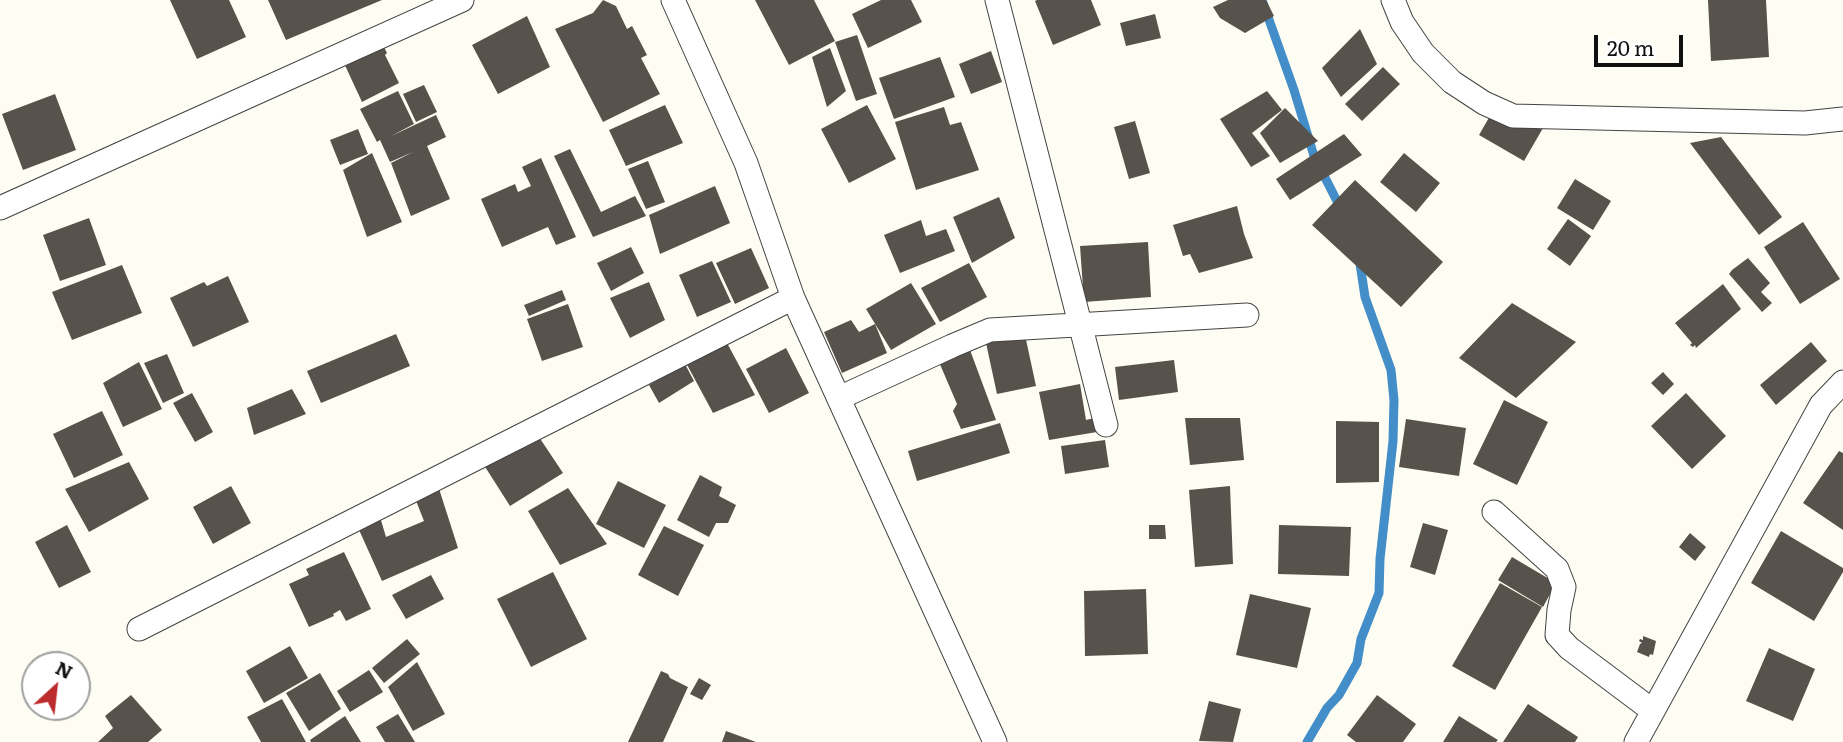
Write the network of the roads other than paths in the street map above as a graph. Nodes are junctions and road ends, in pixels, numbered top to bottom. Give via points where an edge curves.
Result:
1 (462, 0) edge
2 (673, 0) edge
3 (998, 0) edge
4 (1393, 0) edge
5 (1843, 119) edge
6 (0, 208) edge
7 (793, 298) junction
8 (1247, 315) dead end
9 (1080, 324) junction
10 (1843, 382) edge
11 (839, 398) junction
12 (1106, 425) dead end
13 (1494, 512) dead end
14 (139, 629) dead end
15 (1653, 711) junction
16 (995, 742) edge
17 (1636, 742) edge

1 - 6 street
2 - 7 street via 746,163
3 - 9 street
4 - 5 street via 1423,53 1452,82 1513,116 1805,123
7 - 11 street
7 - 14 street
8 - 9 street
9 - 11 street via 990,330
9 - 12 street
10 - 15 street via 1821,405
11 - 16 street
13 - 15 street via 1556,569 1564,587 1558,635
15 - 17 street

